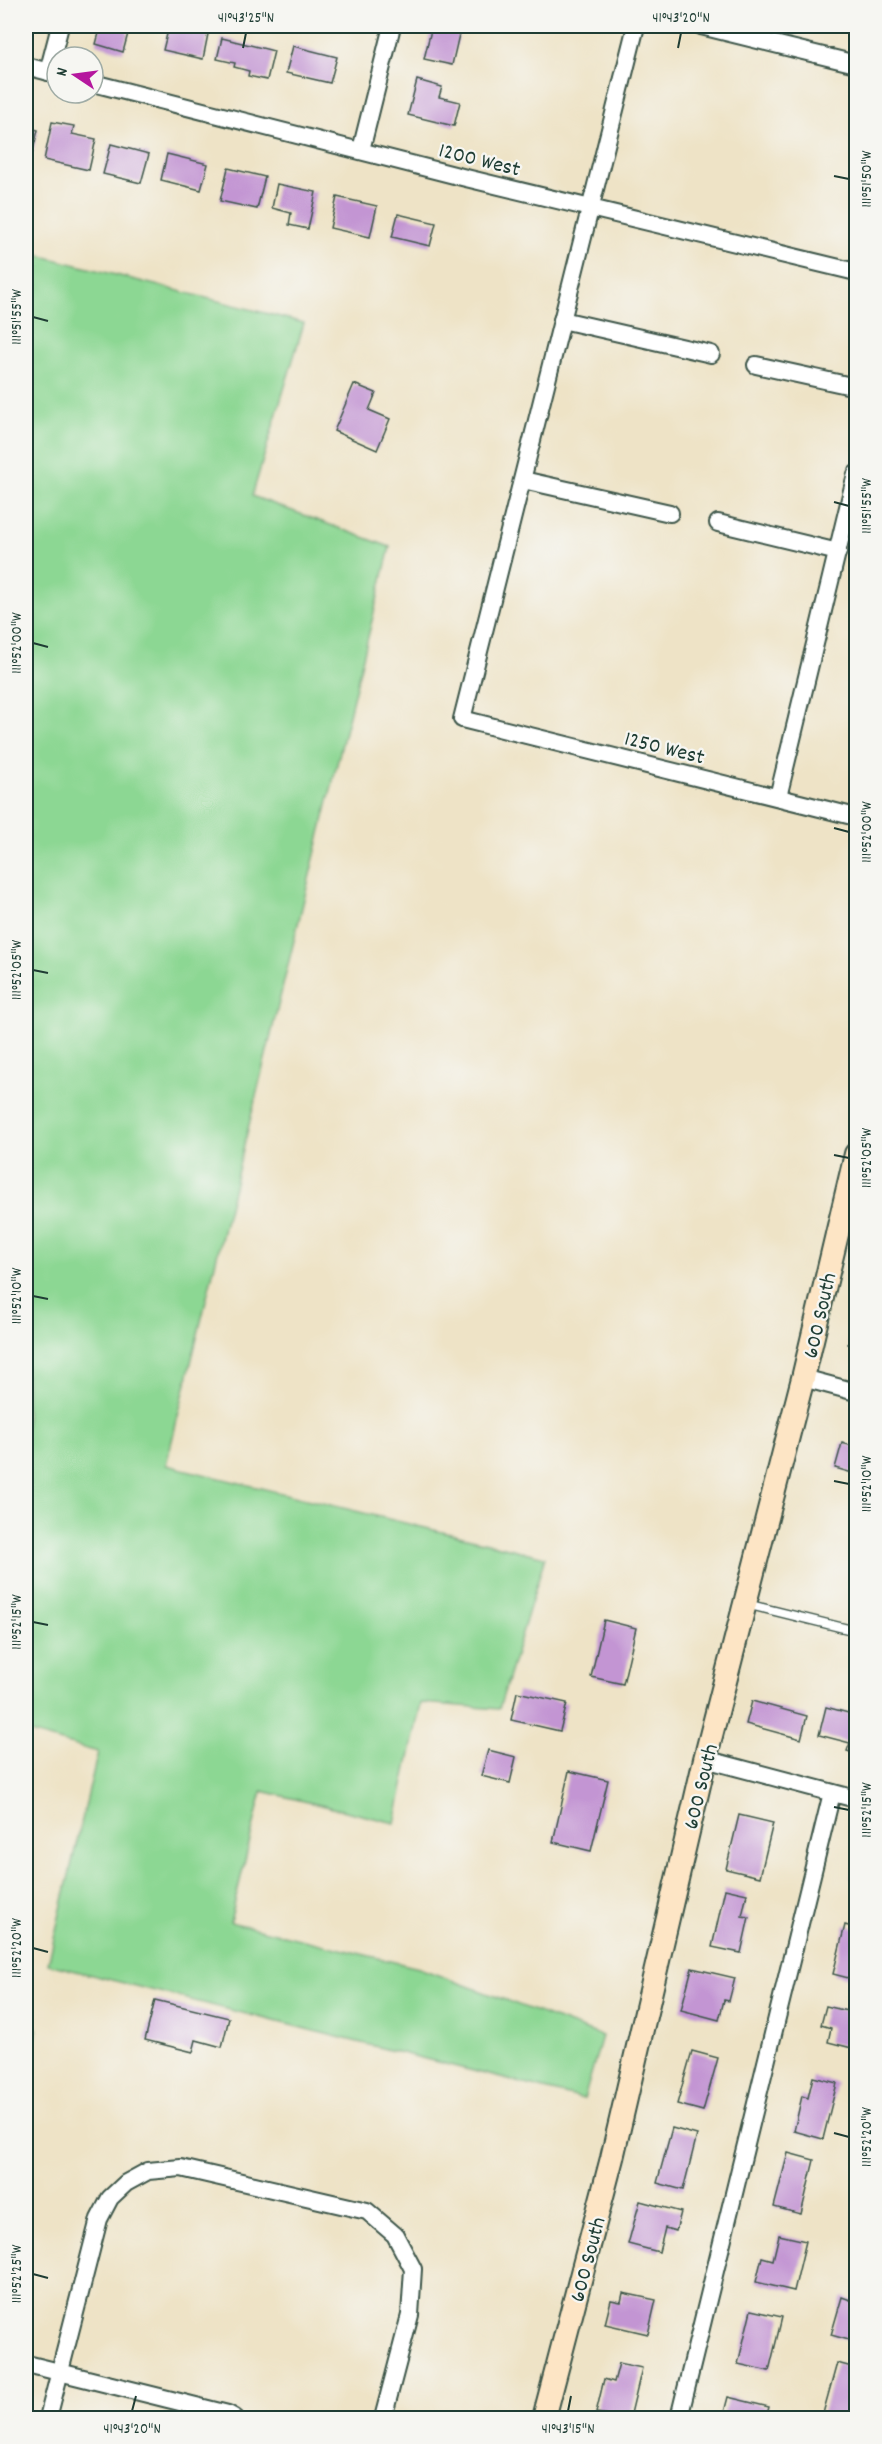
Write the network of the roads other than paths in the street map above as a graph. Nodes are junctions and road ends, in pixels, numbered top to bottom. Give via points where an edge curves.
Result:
1 (60, 26) edge
2 (392, 26) edge
3 (636, 26) edge
4 (701, 26) edge
5 (57, 45) edge
6 (856, 64) edge
7 (26, 66) edge
8 (45, 71) edge
9 (105, 86) edge
10 (361, 150) junction
11 (591, 208) junction
12 (856, 272) edge
13 (562, 320) junction
14 (711, 354) dead end
15 (756, 365) dead end
16 (856, 387) edge
17 (856, 474) edge
18 (522, 480) junction
19 (670, 513) dead end
20 (718, 524) dead end
21 (838, 552) junction
22 (778, 797) junction
23 (856, 817) edge
24 (856, 1154) edge
25 (803, 1378) junction
26 (856, 1392) edge
27 (745, 1604) junction
28 (856, 1631) edge
29 (705, 1759) junction
30 (832, 1793) junction
31 (856, 1799) edge
32 (27, 2364) edge
33 (59, 2371) junction
34 (48, 2418) edge
35 (235, 2418) edge
36 (383, 2418) edge
37 (544, 2418) edge
38 (679, 2418) edge

1 - 5 street
2 - 10 street
3 - 11 street
4 - 6 street
7 - 8 street
9 - 10 street, 1200 West
10 - 11 street, 1200 West
11 - 12 street, 1200 West
11 - 13 street
13 - 14 street
13 - 18 street
15 - 16 street
17 - 21 street
18 - 19 street
18 - 22 street, 1250 West via 462,719
20 - 21 street
21 - 22 street
22 - 23 street, 1250 West
24 - 25 main road, 600 South
25 - 26 street
25 - 27 main road, 600 South
27 - 28 lane
27 - 29 main road, 600 South
29 - 30 street
29 - 37 main road, 600 South via 612,2158
30 - 31 street
30 - 38 street
32 - 33 street
33 - 34 street
33 - 35 street
33 - 36 street via 99,2219 110,2198 148,2171 181,2168 367,2211 394,2235 413,2269 410,2315

